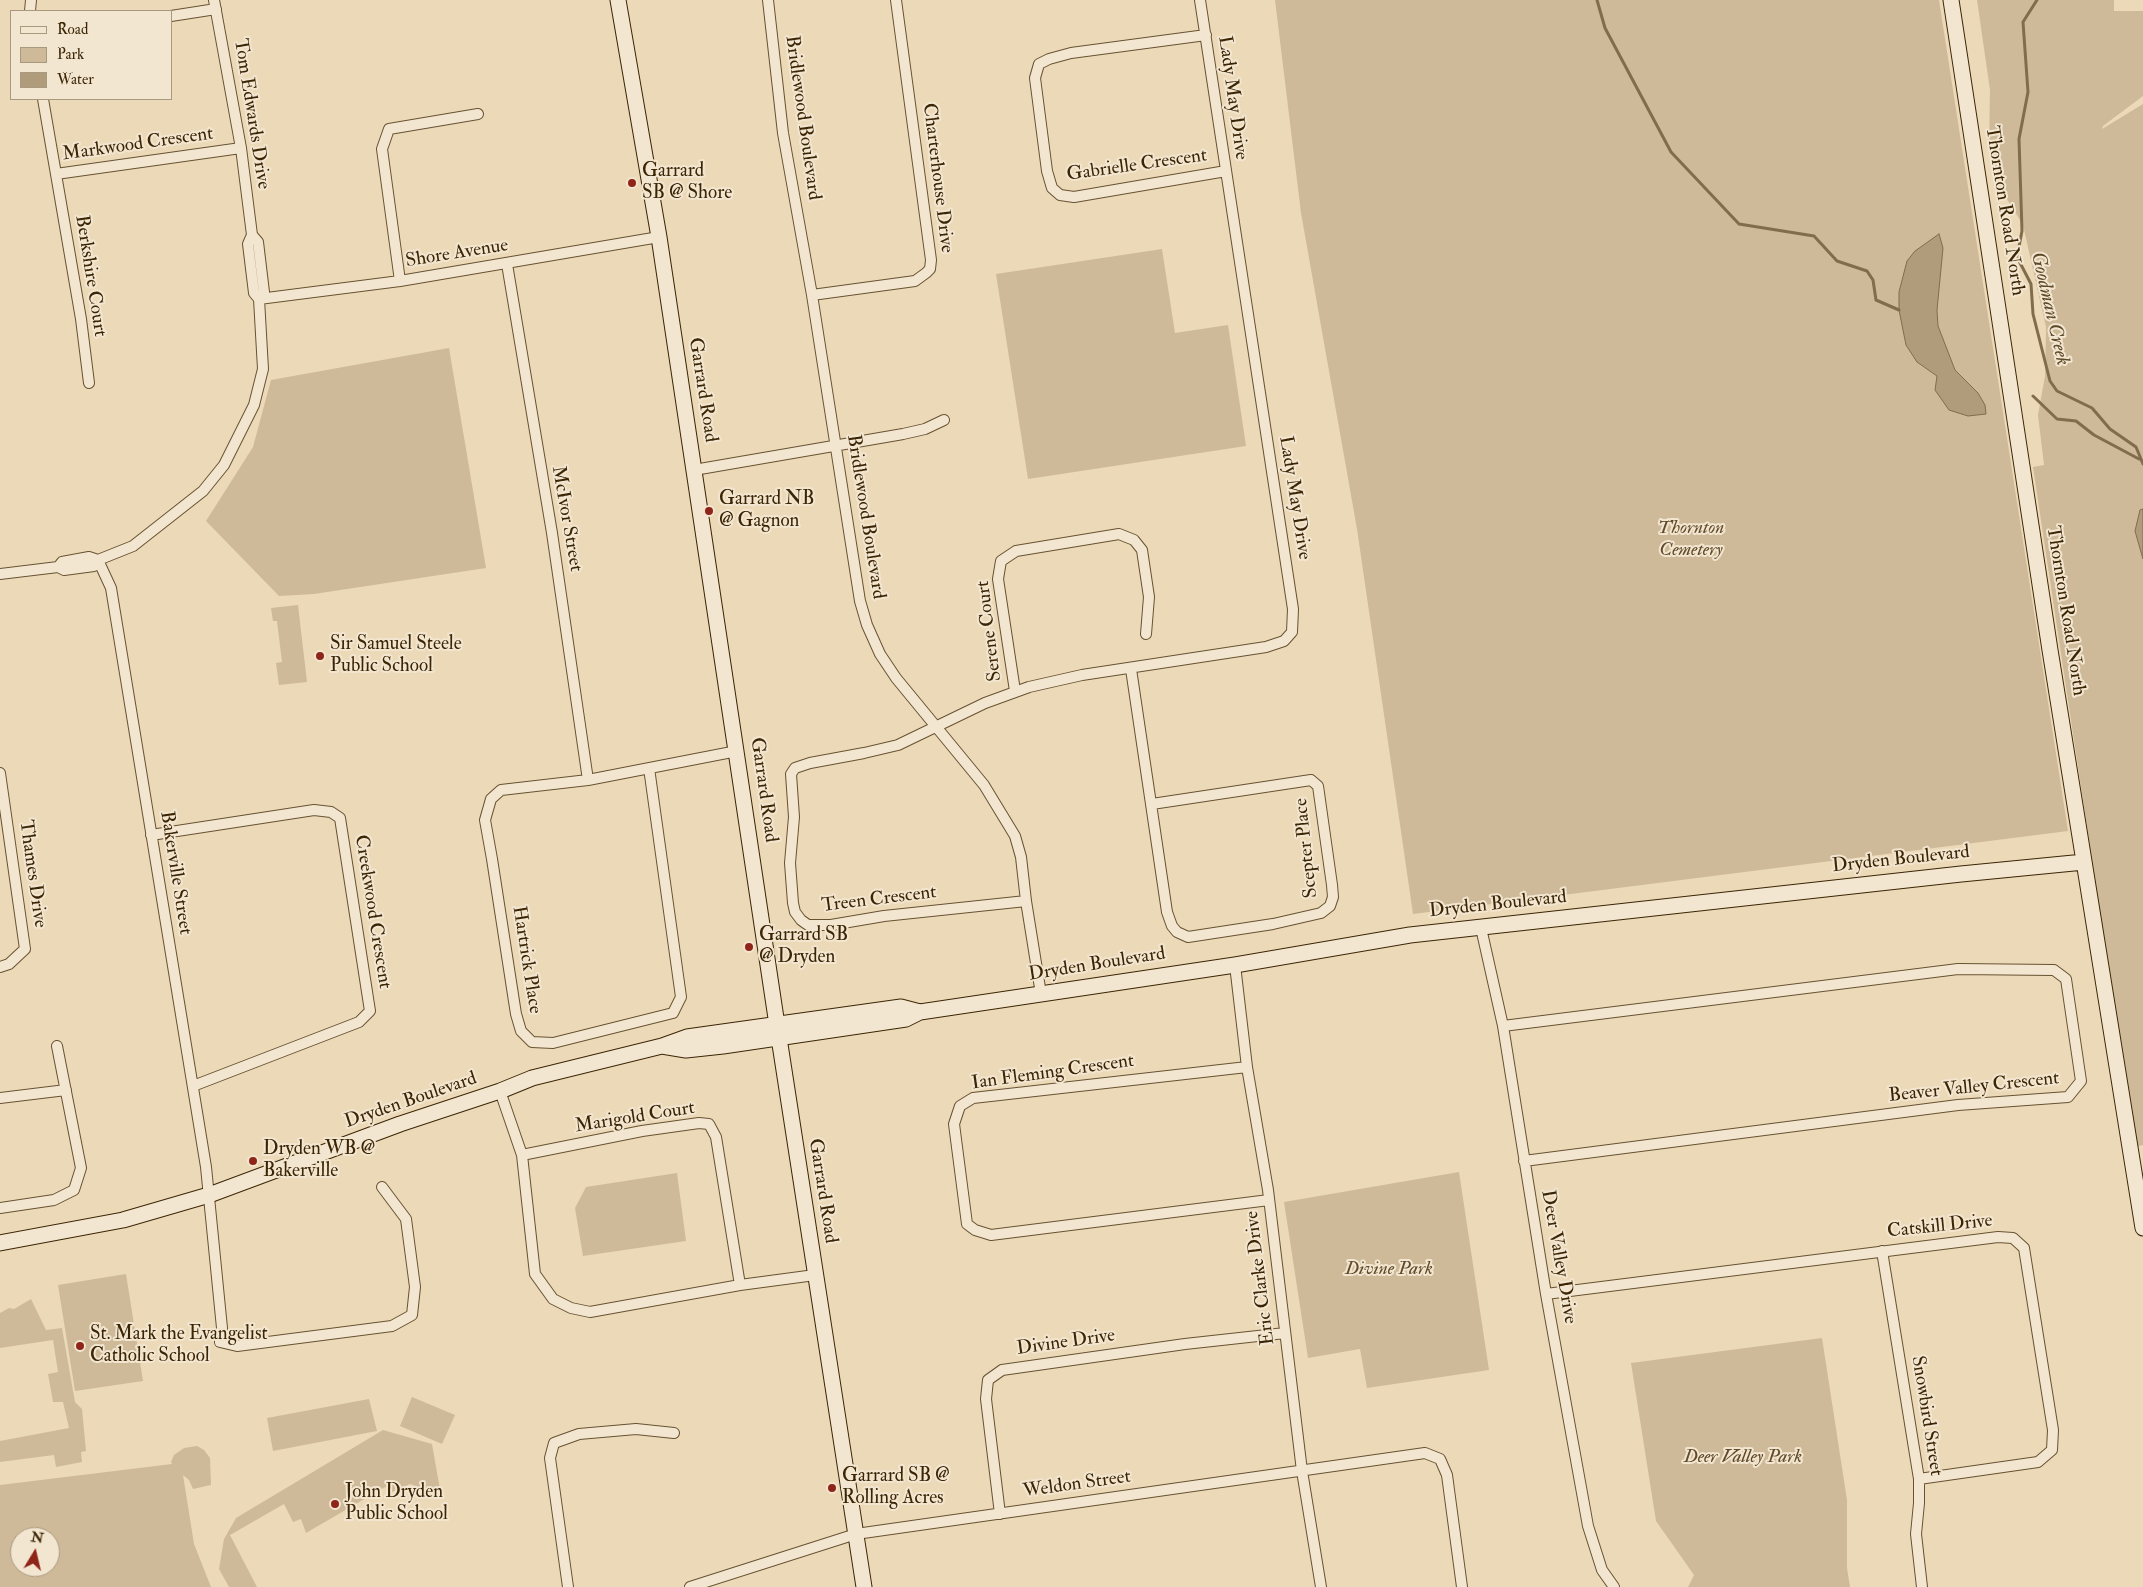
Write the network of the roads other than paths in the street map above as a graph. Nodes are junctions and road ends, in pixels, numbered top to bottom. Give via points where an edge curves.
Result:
1 (618, 0) edge
2 (768, 0) edge
3 (896, 0) edge
4 (1200, 0) edge
5 (1951, 0) edge
6 (215, 4) edge
7 (172, 16) edge
8 (1206, 35) junction
9 (43, 100) edge
10 (478, 114) dead end
11 (241, 148) junction
12 (1226, 171) junction
13 (56, 174) junction
14 (659, 237) junction
15 (507, 264) junction
16 (400, 281) junction
17 (812, 295) junction
18 (259, 299) junction
19 (89, 384) dead end
20 (944, 420) dead end
21 (836, 447) junction
22 (694, 470) junction
23 (98, 560) junction
24 (0, 574) edge
25 (1146, 634) dead end
26 (1131, 669) junction
27 (1015, 691) junction
28 (936, 727) junction
29 (737, 751) junction
30 (649, 768) junction
31 (0, 774) edge
32 (588, 780) junction
33 (1152, 804) junction
34 (3, 820) edge
35 (151, 835) junction
36 (2084, 862) junction
37 (1026, 901) junction
38 (1481, 928) junction
39 (1235, 965) junction
40 (0, 966) edge
41 (1041, 994) junction
42 (1503, 1026) junction
43 (778, 1031) junction
44 (57, 1046) dead end
45 (1247, 1067) junction
46 (193, 1086) junction
47 (66, 1090) junction
48 (500, 1091) junction
49 (0, 1098) edge
50 (522, 1156) junction
51 (1524, 1161) junction
52 (382, 1188) dead end
53 (209, 1195) junction
54 (1269, 1200) junction
55 (0, 1208) edge
56 (2143, 1228) edge
57 (0, 1243) edge
58 (1882, 1251) junction
59 (815, 1275) junction
60 (740, 1285) junction
61 (1546, 1294) junction
62 (1286, 1334) junction
63 (674, 1432) dead end
64 (1302, 1471) junction
65 (1919, 1479) junction
66 (1000, 1514) junction
67 (856, 1534) junction
68 (568, 1587) edge
69 (690, 1587) edge
70 (864, 1587) edge
71 (1321, 1587) edge
72 (1462, 1587) edge
73 (1614, 1587) edge
74 (1922, 1587) edge

1 - 14 street, Garrard Road
2 - 17 street, Bridlewood Boulevard via 783,133
3 - 17 street, Charterhouse Drive via 930,269 915,280
4 - 8 street, Lady May Drive
5 - 36 street, Thornton Road North
6 - 7 street
6 - 11 street, Tom Edwards Drive
8 - 12 street, Lady May Drive
8 - 12 street, Gabrielle Crescent via 1071,53 1040,64 1035,78 1047,171 1052,188 1060,194 1074,197
9 - 13 street, Markwood Crescent
10 - 16 street via 389,129 382,149
11 - 13 street, Markwood Crescent
11 - 18 street, Tom Edwards Drive via 252,234 258,242 264,292
12 - 26 street, Lady May Drive via 1293,609 1292,632 1284,641 1266,647
13 - 19 street, Berkshire Court
14 - 15 street, Shore Avenue
14 - 22 street, Garrard Road
15 - 16 street, Shore Avenue
15 - 32 street, McIvor Street via 552,533
16 - 18 street, Shore Avenue
17 - 21 street, Bridlewood Boulevard
18 - 23 street, Tom Edwards Drive via 263,369 254,405 224,465 203,491 133,546
20 - 21 street via 925,429
21 - 22 street
21 - 28 street, Bridlewood Boulevard via 860,601 867,625 880,654 896,678
22 - 29 street, Garrard Road
23 - 24 street, Tom Edwards Drive via 89,557 62,562 58,567
23 - 35 street, Bakerville Street via 111,588
25 - 27 street, Serene Court via 1149,596 1142,550 1134,540 1119,534 1016,551 1001,561 998,579
26 - 27 street, Lady May Drive via 1082,675
26 - 33 street, Scepter Place
27 - 28 street, Lady May Drive
28 - 37 street, Bridlewood Boulevard via 984,785 1015,836
28 - 37 street, Treen Crescent via 898,744 795,768 791,774 794,817 790,863 795,912 808,925 822,926
29 - 30 street, Hartrick Place
29 - 43 street, Garrard Road
30 - 32 street, Hartrick Place
30 - 32 street, Hartrick Place via 681,997 673,1013 553,1043 532,1042 520,1031 516,1014 484,820 491,799 501,790
31 - 34 street, Thames Drive
33 - 33 street, Scepter Place via 1168,912 1177,932 1188,937 1273,924 1321,913 1330,906 1332,885 1318,786 1311,780
34 - 40 street, Thames Drive via 25,949 9,964
35 - 46 street, Bakerville Street
35 - 46 street, Creekwood Crescent via 314,810 331,812 340,818 370,1011 359,1022
36 - 38 street, Dryden Boulevard
36 - 56 street, Thornton Road North
37 - 41 street, Bridlewood Boulevard
38 - 39 street, Dryden Boulevard via 1410,935
38 - 42 street, Deer Valley Drive
39 - 41 street, Dryden Boulevard
39 - 45 street, Eric Clarke Drive
41 - 43 street, Dryden Boulevard via 920,1012 901,1008
42 - 51 street, Deer Valley Drive
42 - 51 street, Beaver Valley Crescent via 1958,969 2054,970 2066,979 2081,1081 2068,1097 1958,1105
43 - 48 street, Dryden Boulevard via 686,1050 662,1046 532,1078
43 - 59 street, Garrard Road
44 - 47 street
45 - 54 street, Eric Clarke Drive
45 - 54 street, Ian Fleming Crescent via 973,1098 960,1106 954,1124 967,1224 991,1235
46 - 53 street, Bakerville Street
47 - 49 street
47 - 55 street via 81,1168 74,1190 54,1200
48 - 50 street
48 - 53 street, Dryden Boulevard via 400,1124
50 - 60 street via 535,1274 553,1299 571,1308 590,1312
50 - 60 street, Marigold Court via 642,1131 709,1124 716,1137
51 - 61 street, Deer Valley Drive
52 - 53 street, Bakerville Street via 406,1219 415,1286 412,1315 392,1326 237,1346 220,1342 222,1328
53 - 57 street, Dryden Boulevard via 123,1220
54 - 62 street, Eric Clarke Drive
58 - 61 street, Catskill Drive
58 - 65 street, Snowbird Street
58 - 65 street, Catskill Drive via 1998,1237 2012,1238 2024,1248 2053,1430 2052,1450 2038,1462
59 - 60 street
59 - 67 street, Garrard Road
61 - 73 street, Deer Valley Drive via 1588,1526 1602,1570
62 - 64 street, Eric Clarke Drive
62 - 66 street, Divine Drive via 1185,1344 1002,1370 988,1380 986,1399
63 - 68 street via 636,1429 578,1434 554,1442 550,1458
64 - 66 street, Weldon Street
64 - 71 street, Eric Clarke Drive
64 - 72 street, Weldon Street via 1425,1453 1440,1459 1447,1475
65 - 74 street, Snowbird Street via 1916,1534
66 - 67 street, Weldon Street
67 - 69 street, Weldon Street
67 - 70 street, Garrard Road

